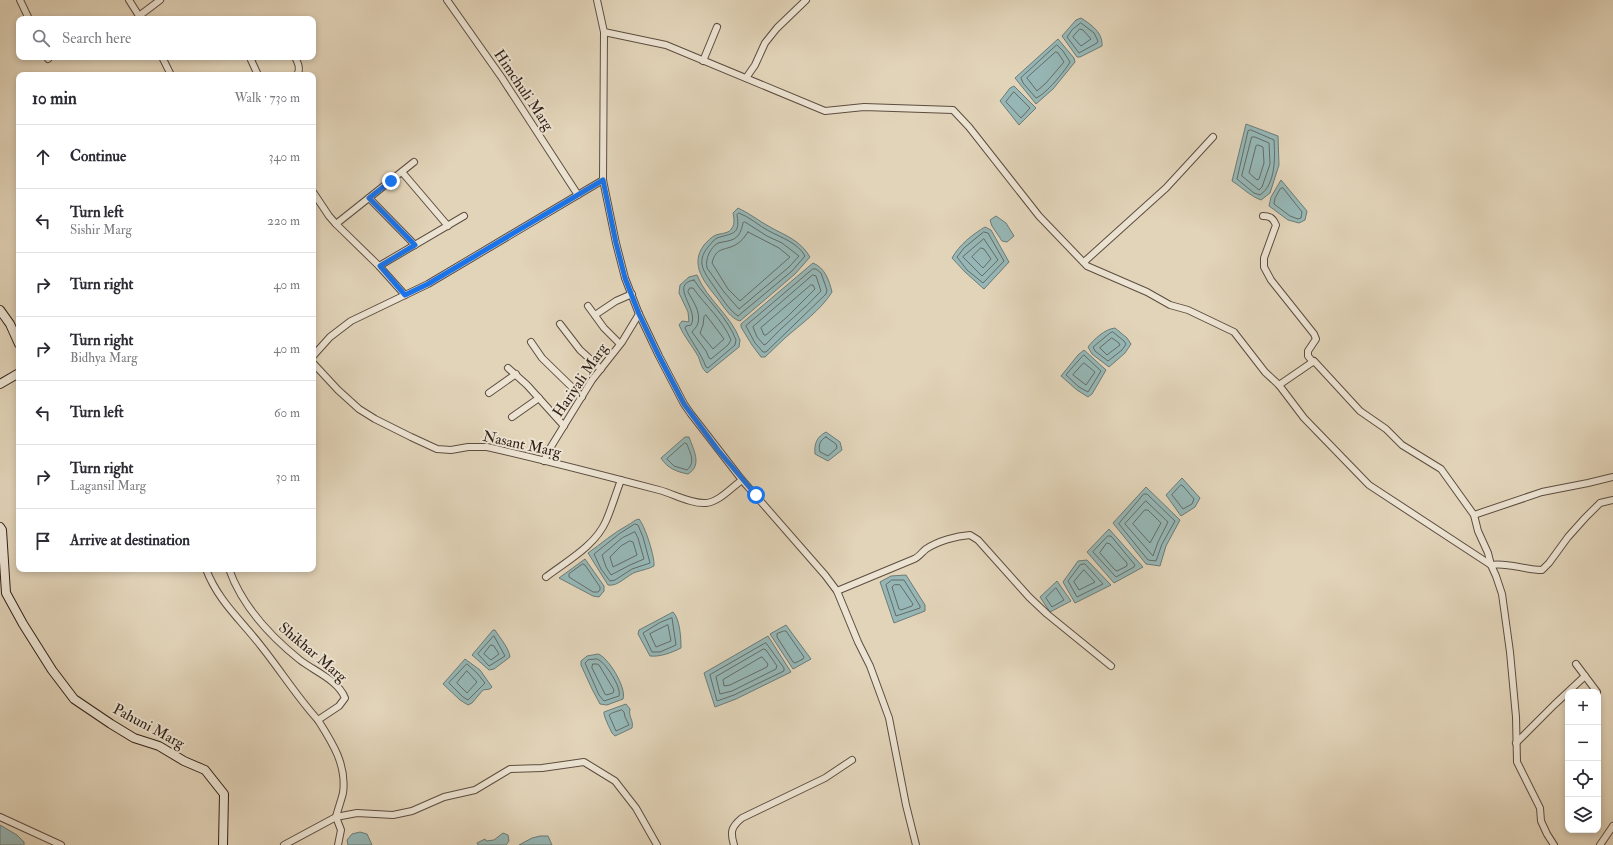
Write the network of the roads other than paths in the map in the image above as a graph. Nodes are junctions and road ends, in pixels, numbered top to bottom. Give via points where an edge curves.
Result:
1 (20, 0) edge
2 (129, 0) edge
3 (160, 0) edge
4 (448, 0) edge
5 (597, 0) edge
6 (805, 0) edge
7 (28, 16) edge
8 (139, 16) edge
9 (142, 16) edge
10 (717, 27) dead end
11 (604, 32) junction
12 (164, 60) edge
13 (253, 60) edge
14 (296, 60) edge
15 (703, 61) junction
16 (170, 72) edge
17 (255, 72) edge
18 (299, 72) edge
19 (746, 78) junction
20 (1213, 137) dead end
21 (414, 162) dead end
22 (402, 172) junction
23 (603, 180) junction
24 (578, 195) junction
25 (316, 196) edge
26 (369, 198) junction
27 (464, 216) dead end
28 (1263, 216) dead end
29 (336, 224) junction
30 (448, 226) junction
31 (415, 245) junction
32 (1084, 262) junction
33 (380, 266) junction
34 (632, 294) junction
35 (405, 295) junction
36 (588, 306) dead end
37 (0, 310) edge
38 (639, 314) junction
39 (595, 315) junction
40 (560, 324) dead end
41 (16, 337) edge
42 (531, 342) dead end
43 (620, 344) junction
44 (316, 353) edge
45 (1313, 362) junction
46 (316, 366) edge
47 (508, 368) dead end
48 (601, 369) junction
49 (516, 374) junction
50 (16, 375) edge
51 (0, 384) edge
52 (1279, 385) junction
53 (489, 393) dead end
54 (582, 397) junction
55 (539, 398) junction
56 (512, 417) dead end
57 (564, 426) junction
58 (544, 461) junction
59 (1613, 477) edge
60 (621, 480) junction
61 (742, 480) junction
62 (1613, 500) edge
63 (1474, 515) junction
64 (0, 527) edge
65 (1491, 564) junction
66 (208, 572) edge
67 (229, 572) edge
68 (546, 577) dead end
69 (837, 591) junction
70 (1576, 664) dead end
71 (1111, 666) dead end
72 (1585, 676) junction
73 (1595, 689) edge
74 (318, 720) junction
75 (1516, 743) junction
76 (852, 760) dead end
77 (0, 817) edge
78 (336, 817) junction
79 (1613, 826) edge
80 (56, 844) edge
81 (223, 845) edge
82 (284, 845) edge
83 (338, 845) edge
84 (658, 845) edge
85 (734, 845) edge
86 (916, 845) edge
87 (1554, 845) edge
88 (1600, 845) edge

1 - 7 street
2 - 8 street
3 - 9 street
4 - 24 street, Himchuli Marg
5 - 11 street
6 - 19 street via 765,43
10 - 15 street
11 - 15 street via 666,46
11 - 23 street
12 - 16 street
13 - 17 street
14 - 18 street
15 - 19 street
19 - 32 street via 824,111 864,107 953,110 969,126 1039,216
20 - 32 street via 1166,188
21 - 22 street
22 - 26 street
22 - 30 street
23 - 24 street
23 - 34 street via 625,278
24 - 35 street
25 - 29 street
26 - 29 street
26 - 31 street
27 - 30 street
28 - 45 street via 1269,216 1276,225 1264,258 1264,267 1271,280 1314,334 1316,339 1308,351 1308,356
29 - 33 street
30 - 31 street
31 - 33 street
32 - 52 street via 1087,266 1170,305 1188,310 1234,332 1265,372
33 - 35 street
34 - 38 street
34 - 39 street
35 - 44 street via 351,322 330,337
36 - 39 street
37 - 41 street
38 - 43 street, Hariyali Marg
38 - 61 street via 684,404
39 - 43 street
40 - 48 street via 580,350
42 - 54 street via 542,358
43 - 48 street, Hariyali Marg
45 - 52 street
45 - 63 street via 1360,411 1386,429 1402,445 1440,469
46 - 58 street, Nasant Marg via 338,390 375,419 437,449 487,447
47 - 49 street
48 - 54 street, Hariyali Marg
49 - 53 street
49 - 55 street
50 - 51 street
52 - 65 street via 1304,418 1369,485
54 - 57 street, Hariyali Marg
55 - 56 street
55 - 57 street
57 - 58 street, Hariyali Marg
58 - 60 street, Nasant Marg
59 - 63 street via 1542,492
60 - 61 street, Nasant Marg via 705,503 714,501
60 - 68 street via 606,522 595,538
61 - 69 street
62 - 65 street via 1600,503 1542,570
63 - 65 street
64 - 81 street, Pahuni Marg via 6,593 52,670 74,699 111,724 134,738 159,746 205,770 224,794
65 - 75 street via 1502,594 1510,652
66 - 74 street via 231,612 261,646
67 - 74 street, Shikhar Marg via 247,605 274,638 343,694 345,698 339,706
69 - 71 street via 914,559 938,543 970,535 978,540 1047,614
69 - 86 street via 870,666 889,718
70 - 72 street
72 - 73 street
72 - 75 street
74 - 78 street via 337,753 344,773 343,792
75 - 87 street via 1517,762 1540,808 1541,821
76 - 85 street via 808,787 742,818 734,825 731,836
77 - 80 street
78 - 82 street
78 - 83 street via 341,830
78 - 84 street via 357,813 393,815 412,811 444,797 475,790 510,769 542,768 584,762 615,781 636,808
79 - 88 street

